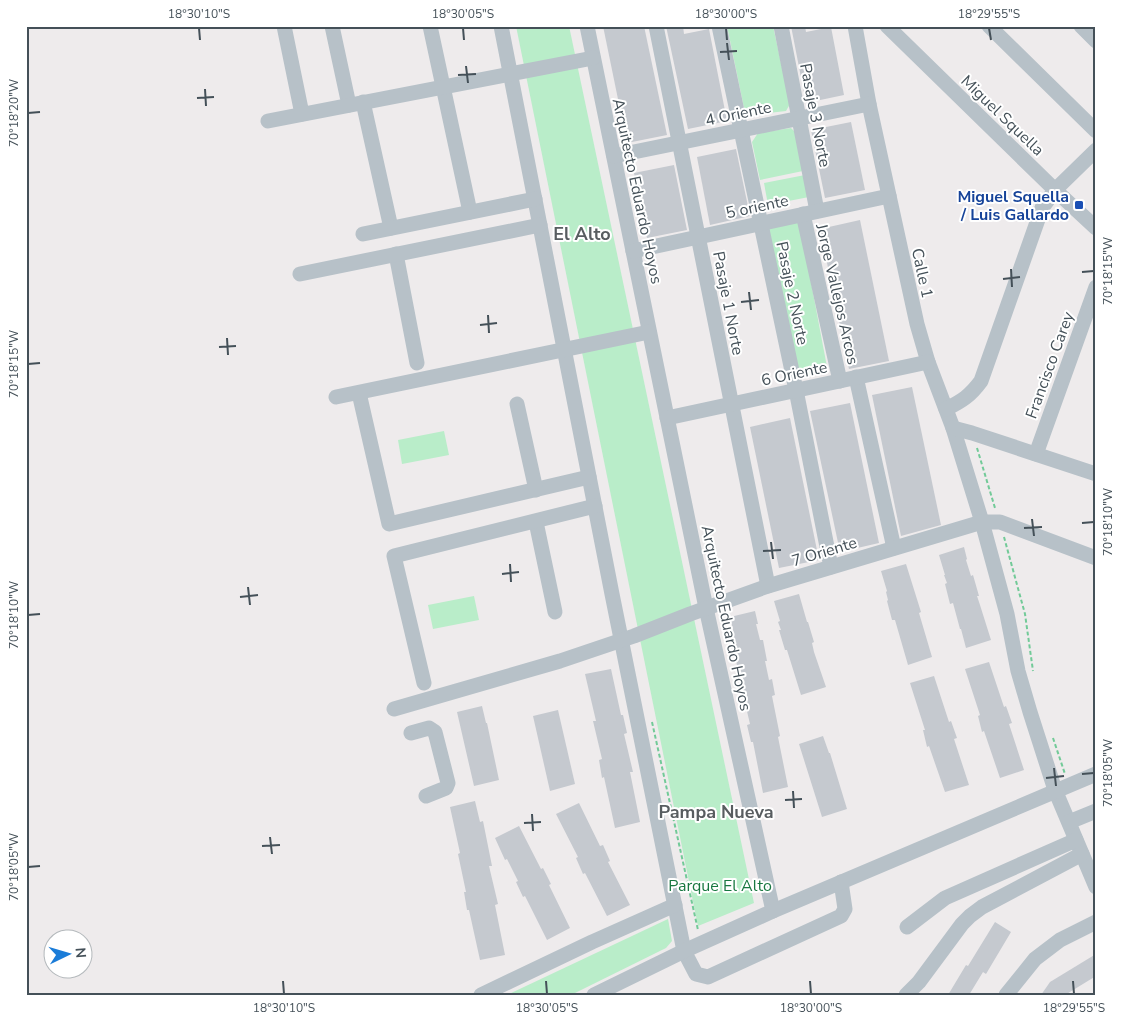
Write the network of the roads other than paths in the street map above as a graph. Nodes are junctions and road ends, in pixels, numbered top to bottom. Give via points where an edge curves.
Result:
1 (284, 26) edge
2 (332, 26) edge
3 (430, 26) edge
4 (501, 26) edge
5 (587, 26) edge
6 (656, 26) edge
7 (719, 26) edge
8 (781, 26) edge
9 (855, 26) edge
10 (887, 26) edge
11 (989, 26) edge
12 (1081, 26) edge
13 (1096, 41) edge
14 (593, 58) junction
15 (510, 73) junction
16 (443, 86) junction
17 (356, 104) junction
18 (869, 104) junction
19 (302, 114) junction
20 (800, 118) junction
21 (268, 121) dead end
22 (741, 130) junction
23 (1096, 131) edge
24 (679, 143) junction
25 (1096, 150) edge
26 (614, 156) junction
27 (1054, 190) junction
28 (888, 196) junction
29 (535, 199) junction
30 (470, 212) junction
31 (810, 213) junction
32 (760, 224) junction
33 (540, 225) junction
34 (391, 228) junction
35 (1096, 228) edge
36 (363, 234) dead end
37 (698, 237) junction
38 (633, 251) junction
39 (396, 254) junction
40 (300, 274) dead end
41 (1096, 287) edge
42 (649, 332) junction
43 (564, 350) junction
44 (928, 362) junction
45 (417, 363) dead end
46 (856, 377) junction
47 (840, 381) junction
48 (796, 390) junction
49 (359, 393) junction
50 (336, 397) dead end
51 (517, 404) dead end
52 (731, 404) junction
53 (946, 409) junction
54 (667, 418) junction
55 (953, 428) junction
56 (1036, 454) junction
57 (1096, 475) edge
58 (589, 477) junction
59 (536, 490) junction
60 (595, 506) junction
61 (536, 522) junction
62 (982, 522) junction
63 (894, 548) junction
64 (1096, 558) edge
65 (831, 567) junction
66 (768, 586) junction
67 (706, 608) junction
68 (555, 612) dead end
69 (622, 640) junction
70 (424, 683) dead end
71 (394, 709) dead end
72 (411, 733) dead end
73 (1096, 774) edge
74 (1055, 790) junction
75 (426, 796) dead end
76 (1096, 811) edge
77 (1069, 822) junction
78 (1079, 847) junction
79 (841, 882) junction
80 (1096, 887) edge
81 (675, 905) junction
82 (773, 911) junction
83 (1096, 922) edge
84 (907, 928) dead end
85 (684, 950) junction
86 (481, 995) edge
87 (594, 995) edge
88 (906, 995) edge
89 (1006, 995) edge

1 - 19 street
2 - 17 street
3 - 16 street
4 - 15 street
5 - 14 street, Arquitecto Eduardo Hoyos
6 - 24 street, Pasaje 1 Norte
7 - 22 street, Pasaje 2 Norte
8 - 20 street, Pasaje 3 Norte
9 - 18 street, Calle 1
10 - 27 street, Miguel Squella
11 - 23 street
12 - 13 street
14 - 15 street
14 - 26 street, Arquitecto Eduardo Hoyos
15 - 16 street
15 - 29 street
16 - 17 street
16 - 30 street
17 - 19 street
17 - 34 street
18 - 20 street, 4 Oriente
18 - 28 street, Calle 1
19 - 21 street
20 - 22 street, 4 Oriente
20 - 31 street, Pasaje 3 Norte
22 - 24 street, 4 Oriente
22 - 32 street, Pasaje 2 Norte
24 - 26 street, 4 Oriente
24 - 37 street, Pasaje 1 Norte
25 - 27 street
26 - 38 street, Arquitecto Eduardo Hoyos
27 - 35 street, Miguel Squella
27 - 53 street via 1042,208 981,381 963,401
28 - 31 street, 5 oriente
28 - 44 street, Calle 1
29 - 30 street
29 - 33 street
30 - 34 street
31 - 32 street, 5 oriente
31 - 47 street, Jorge Vallejos Arcos
32 - 37 street, 5 oriente
32 - 48 street, Pasaje 2 Norte
33 - 39 street
33 - 43 street
34 - 36 street
37 - 38 street, 5 oriente
37 - 52 street, Pasaje 1 Norte
38 - 42 street, Arquitecto Eduardo Hoyos
39 - 40 street
39 - 45 street
41 - 56 street, Francisco Carey
42 - 43 street
42 - 54 street, Arquitecto Eduardo Hoyos
43 - 49 street
43 - 58 street
44 - 46 street, 6 Oriente
44 - 53 street, Calle 1
46 - 47 street, 6 Oriente
46 - 63 street
47 - 48 street, 6 Oriente
48 - 52 street, 6 Oriente
48 - 65 street, Pasaje 2 Norte
49 - 50 street
49 - 59 street via 389,524
51 - 59 street
52 - 54 street, 6 Oriente
52 - 66 street, Pasaje 1 Norte
53 - 55 street, Calle 1
54 - 67 street, Arquitecto Eduardo Hoyos
55 - 56 street
55 - 62 street, Calle 1
56 - 57 street
58 - 59 street
58 - 60 street
60 - 61 street
60 - 69 street
61 - 68 street
61 - 70 street via 394,556
62 - 63 street, 7 Oriente
62 - 64 street via 1000,522
62 - 74 street, Calle 1 via 1007,614 1018,671
63 - 65 street, 7 Oriente
65 - 66 street, 7 Oriente
66 - 67 street, 7 Oriente
67 - 69 street, 7 Oriente
67 - 82 street, Arquitecto Eduardo Hoyos
69 - 71 street, 7 Oriente
69 - 81 street
72 - 75 street via 429,728 435,732 448,783 446,788
73 - 74 street
74 - 77 street, Calle 1
74 - 79 street
76 - 77 street
77 - 78 street, Calle 1
78 - 80 street, Calle 1
78 - 84 street via 945,898
78 - 88 street via 970,916
79 - 82 street
79 - 85 street via 845,909 841,916 708,977 696,974
81 - 85 street
81 - 86 street
82 - 85 street
83 - 89 street via 1060,940 1035,959
85 - 87 street

